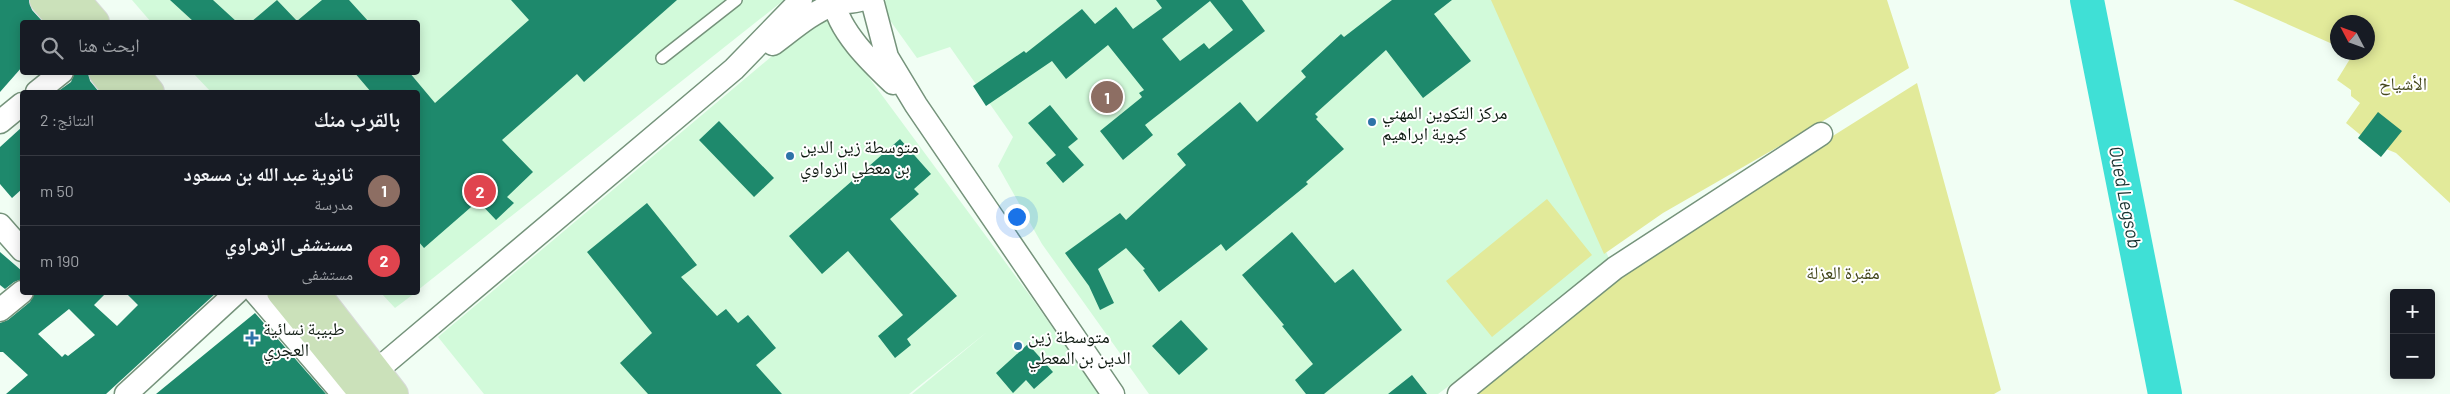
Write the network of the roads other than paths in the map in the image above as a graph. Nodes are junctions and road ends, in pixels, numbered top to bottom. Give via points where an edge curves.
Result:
1 (44, 0) edge
2 (76, 0) edge
3 (736, 0) edge
4 (801, 0) edge
5 (860, 0) edge
6 (872, 0) edge
7 (834, 2) edge
8 (60, 20) edge
9 (92, 20) edge
10 (662, 58) dead end
11 (734, 69) junction
12 (58, 75) edge
13 (105, 75) edge
14 (136, 75) edge
15 (40, 90) edge
16 (116, 90) edge
17 (148, 90) edge
18 (916, 105) junction
19 (20, 106) edge
20 (0, 122) edge
21 (1821, 134) dead end
22 (0, 225) edge
23 (20, 248) edge
24 (20, 294) edge
25 (234, 295) edge
26 (258, 295) edge
27 (284, 295) edge
28 (317, 295) edge
29 (0, 310) edge
30 (367, 388) edge
31 (126, 394) edge
32 (343, 394) edge
33 (394, 394) edge
34 (1113, 394) edge
35 (1459, 394) edge

1 - 8 main road
2 - 9 main road
3 - 10 lane
4 - 11 street
5 - 7 street via 848,4
6 - 18 street via 887,57
7 - 11 street
7 - 18 street via 841,20 871,62
11 - 30 street
12 - 15 street
13 - 16 main road
14 - 17 main road
18 - 34 street
19 - 20 street
21 - 35 street via 1615,268
22 - 23 street
24 - 29 street
25 - 31 street
26 - 32 street
27 - 30 main road
28 - 30 main road
30 - 33 main road

